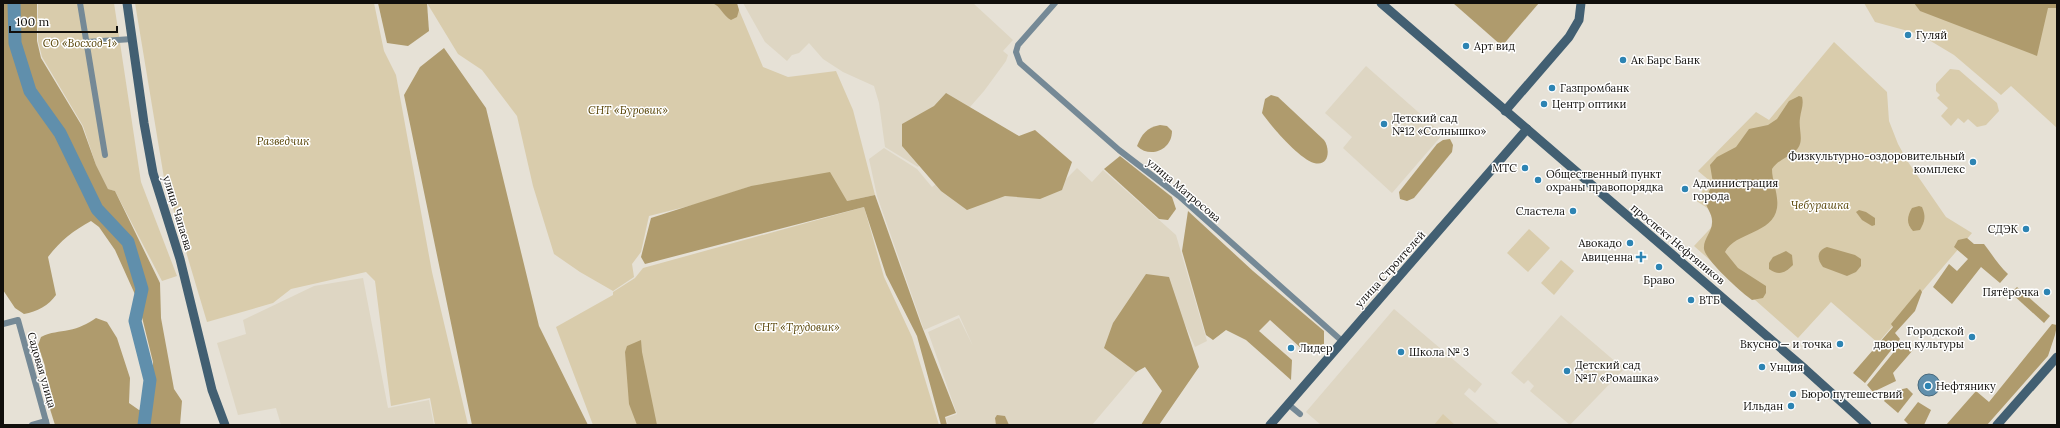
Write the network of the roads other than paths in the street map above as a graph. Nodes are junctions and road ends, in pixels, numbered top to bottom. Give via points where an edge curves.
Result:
1 (80, 3) edge
2 (127, 3) edge
3 (1055, 3) edge
4 (1381, 3) edge
5 (1581, 3) edge
6 (132, 39) junction
7 (86, 42) junction
8 (1505, 110) junction
9 (1528, 129) junction
10 (104, 155) dead end
11 (3, 324) edge
12 (1342, 341) junction
13 (2057, 357) edge
14 (1288, 404) junction
15 (1300, 414) dead end
16 (46, 423) edge
17 (32, 425) edge
18 (225, 425) edge
19 (1270, 425) edge
20 (1866, 425) edge
21 (1997, 425) edge

1 - 7 street
2 - 6 street, улица Чапаева
3 - 12 street, улица Матросова via 1018,45 1016,52 1020,63 1119,150 1179,196
4 - 8 street, проспект Нефтяников
5 - 8 street via 1578,20 1569,37
6 - 7 street
6 - 18 street, улица Чапаева via 154,173 180,259 212,390
7 - 10 street
8 - 9 street, проспект Нефтяников
9 - 12 street, улица Строителей
9 - 20 street, проспект Нефтяников
11 - 16 street, Садовая улица via 18,320
12 - 14 street, улица Строителей
13 - 21 street
14 - 15 street
14 - 19 street, улица Строителей
16 - 17 street

